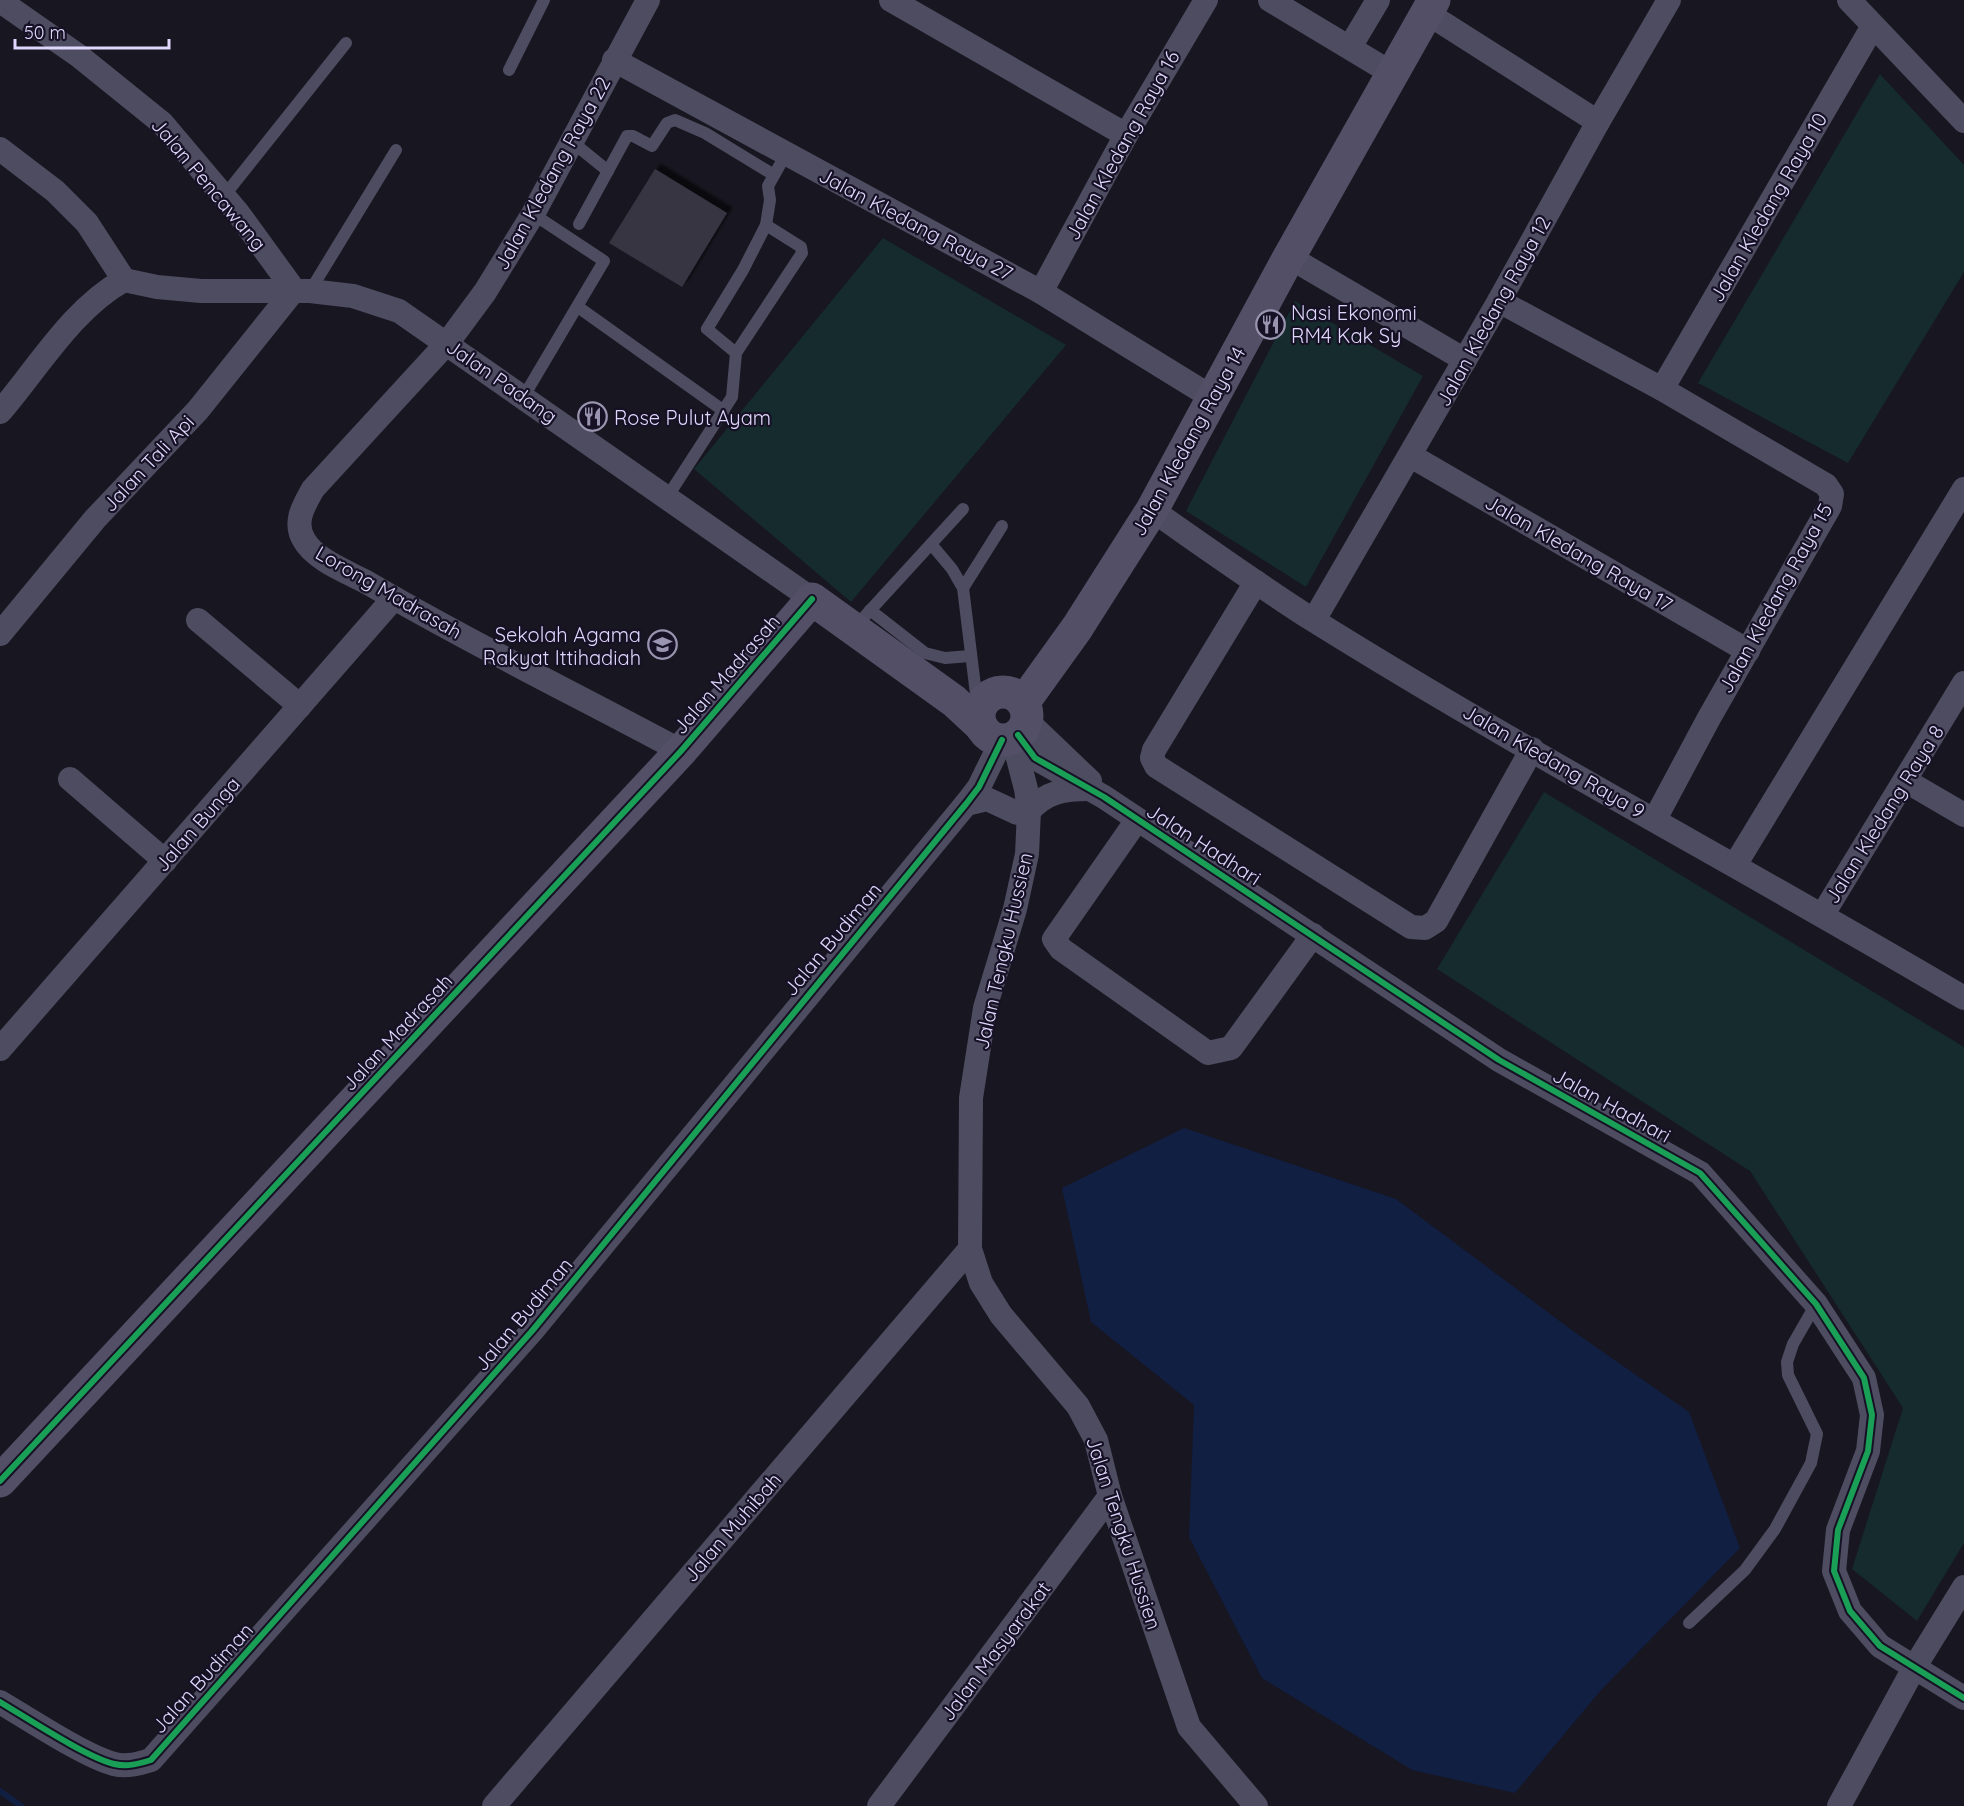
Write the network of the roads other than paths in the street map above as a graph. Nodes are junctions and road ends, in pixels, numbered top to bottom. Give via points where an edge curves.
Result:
1 (544, 0) edge
2 (648, 0) edge
3 (891, 0) edge
4 (1206, 0) edge
5 (1270, 0) edge
6 (1378, 0) edge
7 (1669, 0) edge
8 (1850, 0) edge
9 (0, 1) edge
10 (1431, 7) edge
11 (1873, 26) junction
12 (346, 43) dead end
13 (1350, 47) junction
14 (614, 60) junction
15 (509, 70) dead end
16 (1394, 74) junction
17 (1964, 121) edge
18 (1598, 122) junction
19 (1126, 135) junction
20 (571, 141) junction
21 (0, 149) edge
22 (396, 150) dead end
23 (786, 154) junction
24 (608, 171) junction
25 (774, 175) junction
26 (224, 196) junction
27 (533, 214) junction
28 (579, 224) dead end
29 (766, 225) junction
30 (1289, 257) junction
31 (124, 280) junction
32 (302, 290) junction
33 (1041, 292) junction
34 (1499, 301) junction
35 (578, 308) junction
36 (448, 342) junction
37 (736, 353) junction
38 (1465, 360) junction
39 (1662, 389) junction
40 (524, 396) junction
41 (1213, 398) junction
42 (724, 411) junction
43 (0, 412) edge
44 (1411, 456) junction
45 (1964, 489) edge
46 (668, 496) junction
47 (963, 509) dead end
48 (1152, 510) junction
49 (1955, 525) edge
50 (1002, 526) dead end
51 (931, 544) junction
52 (1256, 582) junction
53 (963, 588) junction
54 (394, 598) junction
55 (812, 599) junction
56 (198, 620) dead end
57 (862, 620) junction
58 (1314, 620) junction
59 (0, 634) edge
60 (1748, 651) junction
61 (970, 656) junction
62 (1964, 683) edge
63 (300, 706) junction
64 (1003, 716) junction
65 (1532, 750) junction
66 (681, 751) junction
67 (70, 779) dead end
68 (1906, 782) junction
69 (1097, 793) junction
70 (966, 804) junction
71 (1023, 812) junction
72 (1964, 815) edge
73 (1655, 819) junction
74 (1137, 820) junction
75 (165, 861) junction
76 (1735, 865) junction
77 (1823, 914) junction
78 (1313, 935) junction
79 (1964, 998) edge
80 (0, 1049) edge
81 (970, 1249) junction
82 (1816, 1304) junction
83 (0, 1481) edge
84 (1110, 1496) junction
85 (1964, 1587) edge
86 (1689, 1623) dead end
87 (1914, 1668) junction
88 (1964, 1698) edge
89 (0, 1702) edge
90 (494, 1806) edge
91 (879, 1806) edge
92 (1256, 1806) edge
93 (1839, 1806) edge

1 - 15 lane
2 - 14 street, Jalan Kledang Raya 22
3 - 19 street
4 - 19 street, Jalan Kledang Raya 16
5 - 13 street
6 - 13 street
7 - 18 street, Jalan Kledang Raya 12
8 - 11 street
9 - 26 street, Jalan Pencawang via 79,56 162,123
10 - 16 street, Jalan Kledang Raya 14
10 - 18 street
11 - 17 street
11 - 39 street, Jalan Kledang Raya 10
12 - 26 lane
13 - 16 street
14 - 20 street, Jalan Kledang Raya 22
14 - 23 street, Jalan Kledang Raya 27
16 - 30 street, Jalan Kledang Raya 14
18 - 34 street, Jalan Kledang Raya 12
19 - 33 street, Jalan Kledang Raya 16
20 - 24 lane
20 - 27 street, Jalan Kledang Raya 22
21 - 31 street via 55,191 87,223
22 - 32 lane
23 - 25 lane
23 - 33 street, Jalan Kledang Raya 27
24 - 25 lane via 627,136 652,146 667,123 675,120 705,133
24 - 28 lane
25 - 29 lane via 768,186
26 - 32 street, Jalan Pencawang
27 - 35 lane via 604,261
27 - 36 street, Jalan Kledang Raya 22 via 485,292
29 - 37 lane via 707,329
29 - 37 lane via 801,247 802,253
30 - 38 street
30 - 41 street, Jalan Kledang Raya 14
31 - 32 street, Jalan Padang via 201,291
31 - 43 street via 106,290 84,311
32 - 36 street, Jalan Padang via 353,296 399,310
32 - 59 street, Jalan Tali Api via 96,519
33 - 41 street, Jalan Kledang Raya 27
34 - 38 street, Jalan Kledang Raya 12
34 - 39 street, Jalan Kledang Raya 15
35 - 40 lane
35 - 42 lane
36 - 40 street, Jalan Padang
36 - 54 street, Lorong Madrasah via 313,489 299,524 303,540 314,552
37 - 42 lane via 732,397
38 - 44 street, Jalan Kledang Raya 12
39 - 60 street, Jalan Kledang Raya 15 via 1826,486 1832,494 1830,506
40 - 46 street, Jalan Padang
41 - 48 street, Jalan Kledang Raya 14
42 - 46 lane
44 - 58 street, Jalan Kledang Raya 12
44 - 60 street, Jalan Kledang Raya 17
45 - 49 street
46 - 55 street, Jalan Padang
47 - 51 lane
48 - 52 street, Jalan Kledang Raya 9
48 - 64 street, Jalan Kledang Raya 14 via 1077,628 1053,642 1021,678
49 - 76 street
50 - 53 lane
51 - 53 lane
51 - 57 lane
52 - 58 street, Jalan Kledang Raya 9
52 - 65 street via 1152,758 1156,766 1411,927 1425,928 1436,921
53 - 61 lane
54 - 63 street, Jalan Bunga
54 - 66 street, Lorong Madrasah
55 - 57 street, Jalan Padang
55 - 66 street, Jalan Madrasah
56 - 63 street
57 - 61 lane via 925,654 945,658
57 - 64 street, Jalan Padang via 890,656 954,702
58 - 65 street, Jalan Kledang Raya 9
60 - 73 street, Jalan Kledang Raya 15
61 - 64 lane
62 - 68 street, Jalan Kledang Raya 8
63 - 75 street, Jalan Bunga
64 - 69 street, Jalan Hadhari via 1084,773
64 - 70 street, Jalan Budiman via 979,787
64 - 71 street via 1021,762
65 - 73 street, Jalan Kledang Raya 9
66 - 83 street, Jalan Madrasah
67 - 75 street
68 - 72 street
68 - 77 street, Jalan Kledang Raya 8
69 - 71 street via 1054,793
69 - 74 street, Jalan Hadhari
70 - 71 street via 987,799
70 - 89 street, Jalan Budiman via 532,1330 150,1760 134,1766 115,1764
71 - 81 street, Jalan Tengku Hussien via 1027,854 985,1008 971,1098
73 - 76 street, Jalan Kledang Raya 9
74 - 78 street, Jalan Hadhari
74 - 78 street via 1054,939 1061,949 1208,1053 1231,1048
75 - 80 street, Jalan Bunga
76 - 77 street, Jalan Kledang Raya 9
77 - 79 street, Jalan Kledang Raya 9
78 - 82 street, Jalan Hadhari via 1499,1060 1700,1173
81 - 84 street, Jalan Tengku Hussien via 981,1283 1000,1315 1078,1406 1096,1440
81 - 90 street, Jalan Muhibah
82 - 86 lane via 1787,1362 1788,1376 1817,1434 1811,1462 1775,1529 1746,1570
82 - 87 street, Jalan Hadhari via 1864,1378 1872,1415 1868,1451 1838,1530 1834,1571 1850,1611 1880,1646
84 - 91 street, Jalan Masyarakat
84 - 92 street, Jalan Tengku Hussien via 1190,1727
85 - 87 street
87 - 88 street, Jalan Hadhari
87 - 93 street

